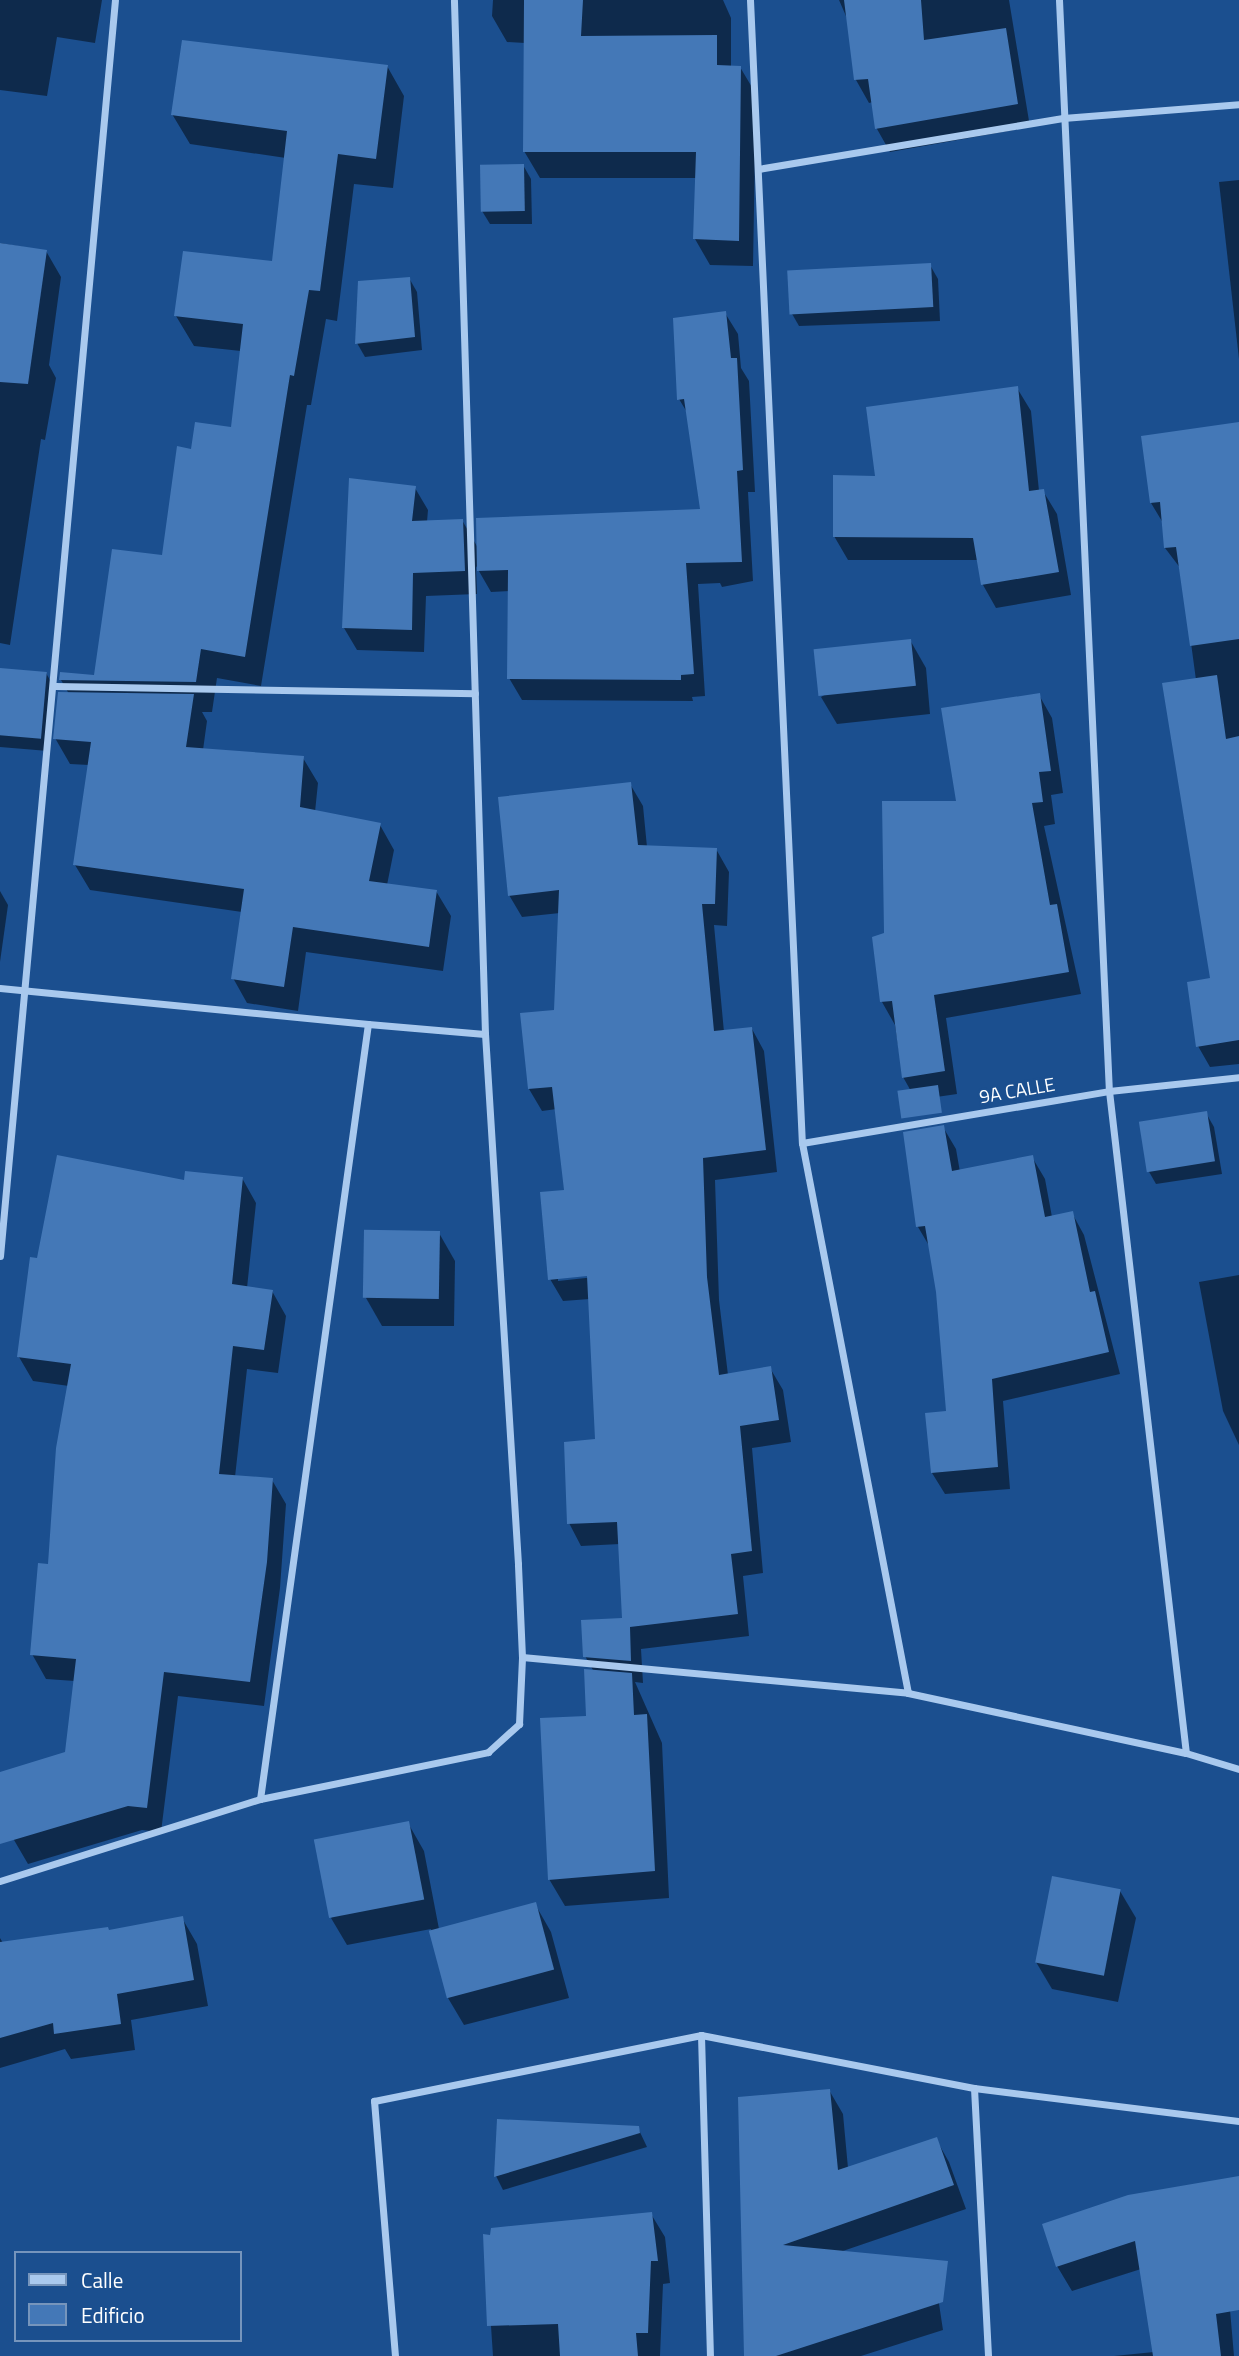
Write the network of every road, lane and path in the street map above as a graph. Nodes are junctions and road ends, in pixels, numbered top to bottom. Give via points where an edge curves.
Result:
1 (115, 0) edge
2 (454, 0) edge
3 (750, 0) edge
4 (1059, 0) edge
5 (1239, 104) edge
6 (1063, 118) junction
7 (758, 169) junction
8 (55, 686) junction
9 (475, 693) junction
10 (0, 988) edge
11 (28, 990) junction
12 (368, 1024) junction
13 (485, 1034) junction
14 (1239, 1077) edge
15 (1109, 1091) junction
16 (802, 1143) junction
17 (0, 1256) edge
18 (522, 1657) junction
19 (908, 1693) junction
20 (1186, 1753) junction
21 (1239, 1769) edge
22 (260, 1799) junction
23 (0, 1881) edge
24 (701, 2035) junction
25 (974, 2088) junction
26 (1239, 2121) edge
27 (395, 2356) edge
28 (710, 2356) edge
29 (988, 2356) edge

1 - 8 street
2 - 9 street
3 - 7 street
4 - 6 street
5 - 6 street
6 - 7 street
6 - 15 street
7 - 16 street
8 - 9 street
8 - 11 street
9 - 13 street
10 - 11 street
11 - 12 street
11 - 17 street
12 - 13 street
12 - 22 street
13 - 18 street
14 - 15 street, 9A CALLE
15 - 16 street, 9A CALLE
15 - 20 street
16 - 19 street
18 - 19 street
18 - 22 street via 519,1724 488,1752
19 - 20 street
20 - 21 street
22 - 23 street
24 - 25 street
24 - 27 street via 374,2101
24 - 28 street
25 - 26 street
25 - 29 street

